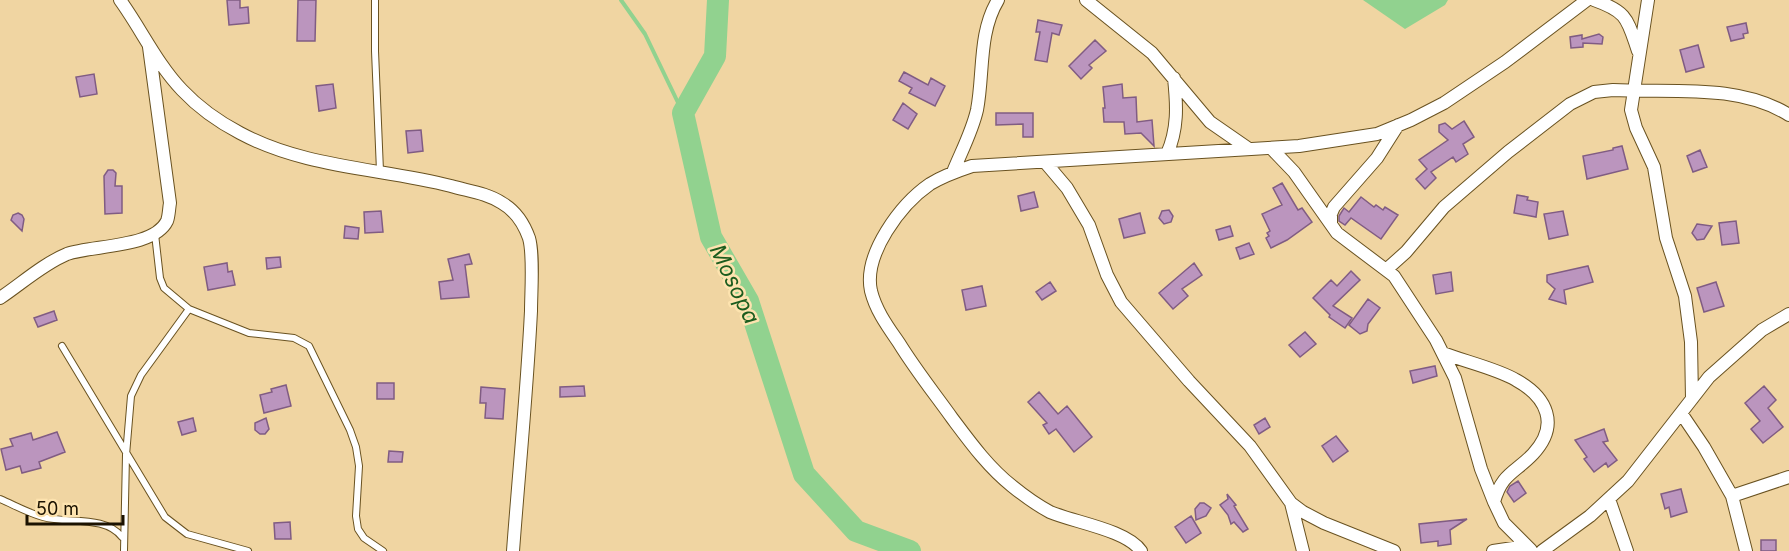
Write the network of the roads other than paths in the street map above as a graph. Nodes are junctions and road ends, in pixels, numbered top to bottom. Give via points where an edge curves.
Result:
1 (120, 0) edge
2 (375, 0) edge
3 (998, 0) edge
4 (1086, 0) edge
5 (1587, 0) edge
6 (1594, 0) edge
7 (1648, 0) edge
8 (149, 45) junction
9 (1639, 55) junction
10 (1174, 77) junction
11 (1633, 91) junction
12 (1789, 115) edge
13 (1398, 125) junction
14 (1271, 148) junction
15 (1250, 149) junction
16 (1167, 154) junction
17 (1045, 162) junction
18 (380, 171) junction
19 (953, 172) junction
20 (1331, 224) junction
21 (155, 234) junction
22 (1387, 269) junction
23 (0, 298) edge
24 (189, 309) junction
25 (1789, 314) edge
26 (62, 346) dead end
27 (1443, 353) junction
28 (1692, 399) junction
29 (1681, 413) junction
30 (126, 455) junction
31 (1789, 477) edge
32 (1732, 496) junction
33 (0, 499) edge
34 (1609, 499) junction
35 (1494, 502) junction
36 (1291, 503) junction
37 (123, 537) junction
38 (1530, 549) edge
39 (124, 551) edge
40 (248, 551) edge
41 (383, 551) edge
42 (513, 551) edge
43 (1141, 551) edge
44 (1304, 551) edge
45 (1394, 551) edge
46 (1493, 551) edge
47 (1542, 551) edge
48 (1627, 551) edge
49 (1746, 551) edge

1 - 8 street
2 - 18 lane
3 - 19 street via 983,46 977,110
4 - 10 street via 1152,52
5 - 13 street via 1444,103
6 - 9 street via 1622,13
7 - 9 street
8 - 18 street via 182,90 210,115 240,133 284,153
8 - 21 street via 170,203 167,221
9 - 11 street
10 - 15 street via 1210,122
10 - 16 street via 1177,117
11 - 12 street via 1736,95 1775,106
11 - 22 street via 1594,92 1570,104 1444,207
11 - 28 street via 1633,119 1653,167 1666,238 1685,296
13 - 14 street via 1377,134
13 - 20 street via 1377,158 1334,207
14 - 15 street
14 - 20 street via 1290,167
15 - 16 street
16 - 17 street
17 - 19 street via 972,166
17 - 36 street via 1067,188 1089,225 1121,302 1250,446
18 - 42 street via 490,196 520,218 530,240 530,335
19 - 43 street via 930,184 906,204 887,231 871,274 870,290 877,310 914,367 982,457 1012,486 1049,511 1108,531 1137,545
20 - 22 street via 1346,241
21 - 23 street via 70,253
21 - 24 lane via 164,288
22 - 27 street
24 - 30 lane via 141,375 131,396
24 - 41 lane via 249,333 294,338 309,346 356,447 358,529
25 - 28 street via 1733,354
26 - 30 lane
27 - 35 street via 1455,378
27 - 35 street via 1515,379 1536,394 1546,409 1549,423 1544,439 1533,454 1504,478
28 - 29 street
29 - 32 street
29 - 34 street via 1644,463
30 - 37 lane
30 - 40 lane via 165,517 187,534
31 - 32 street
32 - 49 street
33 - 37 lane via 45,518 106,525
34 - 47 street
34 - 48 street
35 - 38 street via 1504,523
36 - 44 street
36 - 45 street via 1324,523
37 - 39 lane
38 - 46 street

